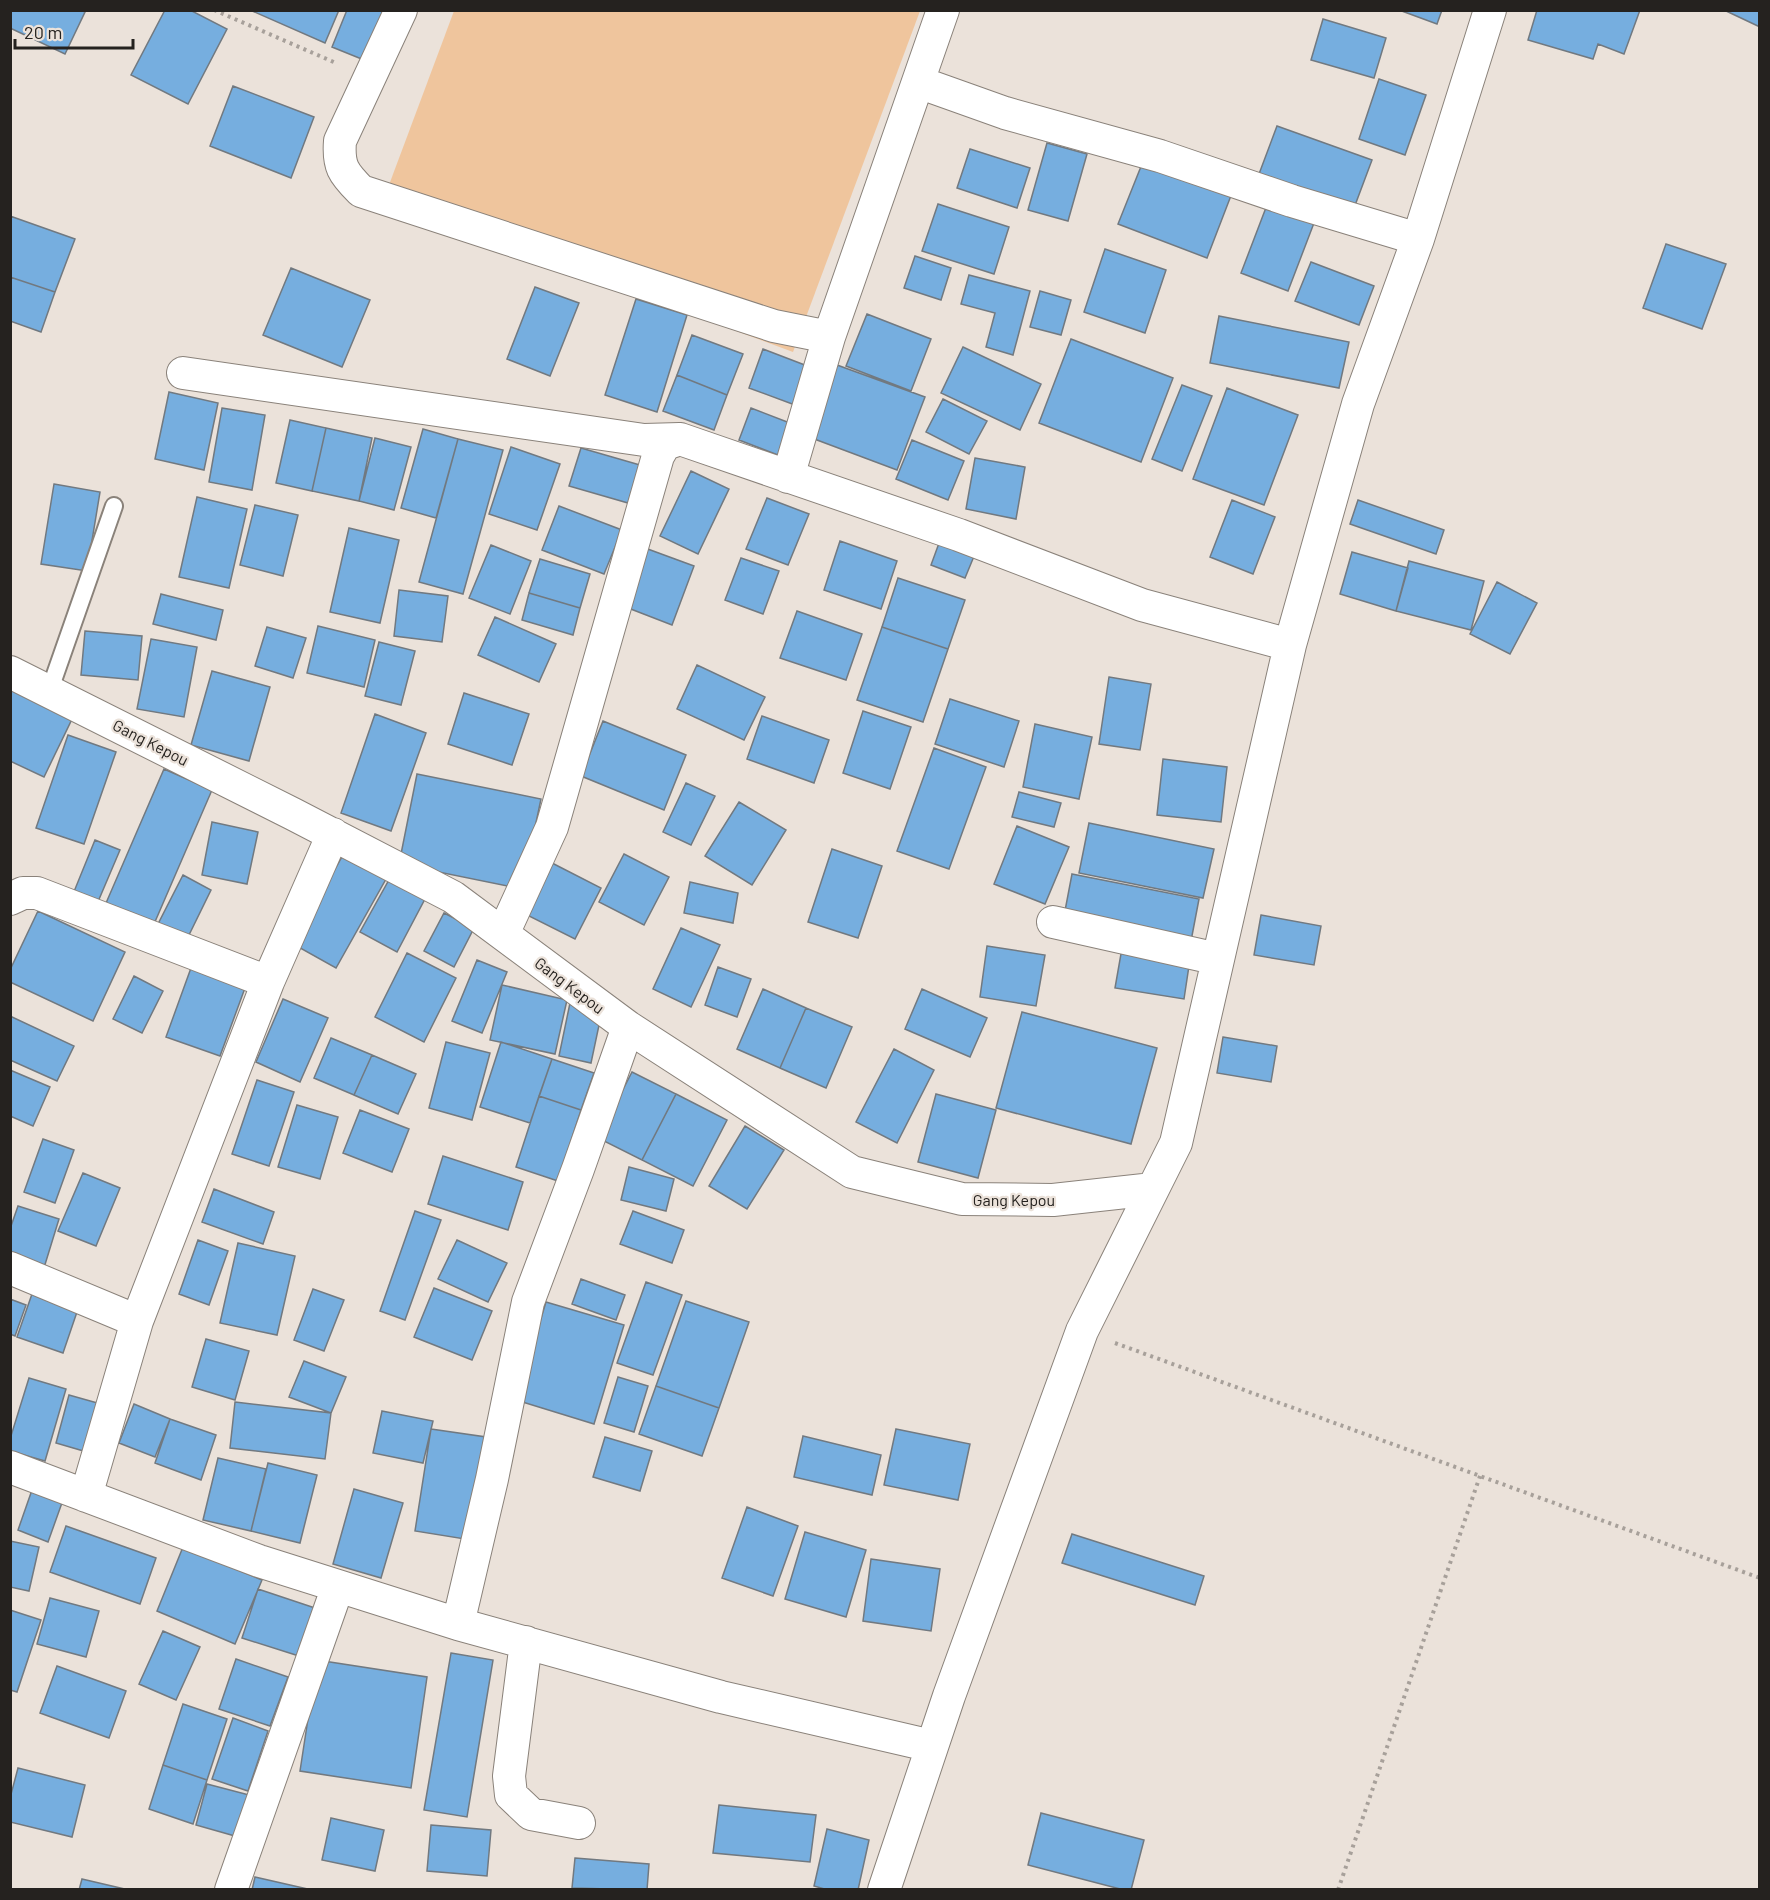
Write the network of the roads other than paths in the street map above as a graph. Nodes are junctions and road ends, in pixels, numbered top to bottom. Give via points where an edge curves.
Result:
1 (401, 10) edge
2 (943, 10) edge
3 (1490, 10) edge
4 (918, 82) junction
5 (1418, 240) junction
6 (830, 337) junction
7 (183, 373) dead end
8 (680, 439) junction
9 (788, 477) junction
10 (114, 506) dead end
11 (1290, 645) junction
12 (10, 672) edge
13 (49, 692) junction
14 (333, 834) junction
15 (10, 899) edge
16 (1053, 922) dead end
17 (503, 934) junction
18 (1218, 959) junction
19 (268, 982) junction
20 (628, 1027) junction
21 (1153, 1189) junction
22 (10, 1268) edge
23 (137, 1321) junction
24 (10, 1467) edge
25 (86, 1496) junction
26 (338, 1586) junction
27 (458, 1624) junction
28 (526, 1642) junction
29 (932, 1746) junction
30 (579, 1823) dead end
31 (231, 1890) edge
32 (884, 1890) edge

1 - 6 street via 340,141 339,158 345,176 360,191 774,326
2 - 4 street
3 - 5 street
4 - 5 street via 1005,113 1160,156
4 - 6 street
5 - 11 street via 1358,404
6 - 9 street
7 - 8 street via 644,440
8 - 9 street
8 - 17 street via 665,444 658,456 552,827
9 - 11 street via 959,535 1142,605
10 - 13 lane
11 - 18 street
12 - 13 street, Gang Kepou
13 - 14 street, Gang Kepou
14 - 17 street, Gang Kepou via 453,897
14 - 19 street
15 - 19 street via 23,893 37,893
16 - 18 street
17 - 20 street, Gang Kepou
18 - 21 street via 1176,1143
19 - 23 street
20 - 21 street, Gang Kepou via 852,1172 962,1198 1053,1200
20 - 27 street via 528,1302
21 - 29 street via 1082,1330
22 - 23 street
23 - 25 street
24 - 25 street
25 - 26 street via 259,1561
26 - 27 street
26 - 31 street
27 - 28 street
28 - 29 street via 721,1697
28 - 30 street via 509,1776 511,1795 531,1814
29 - 32 street

